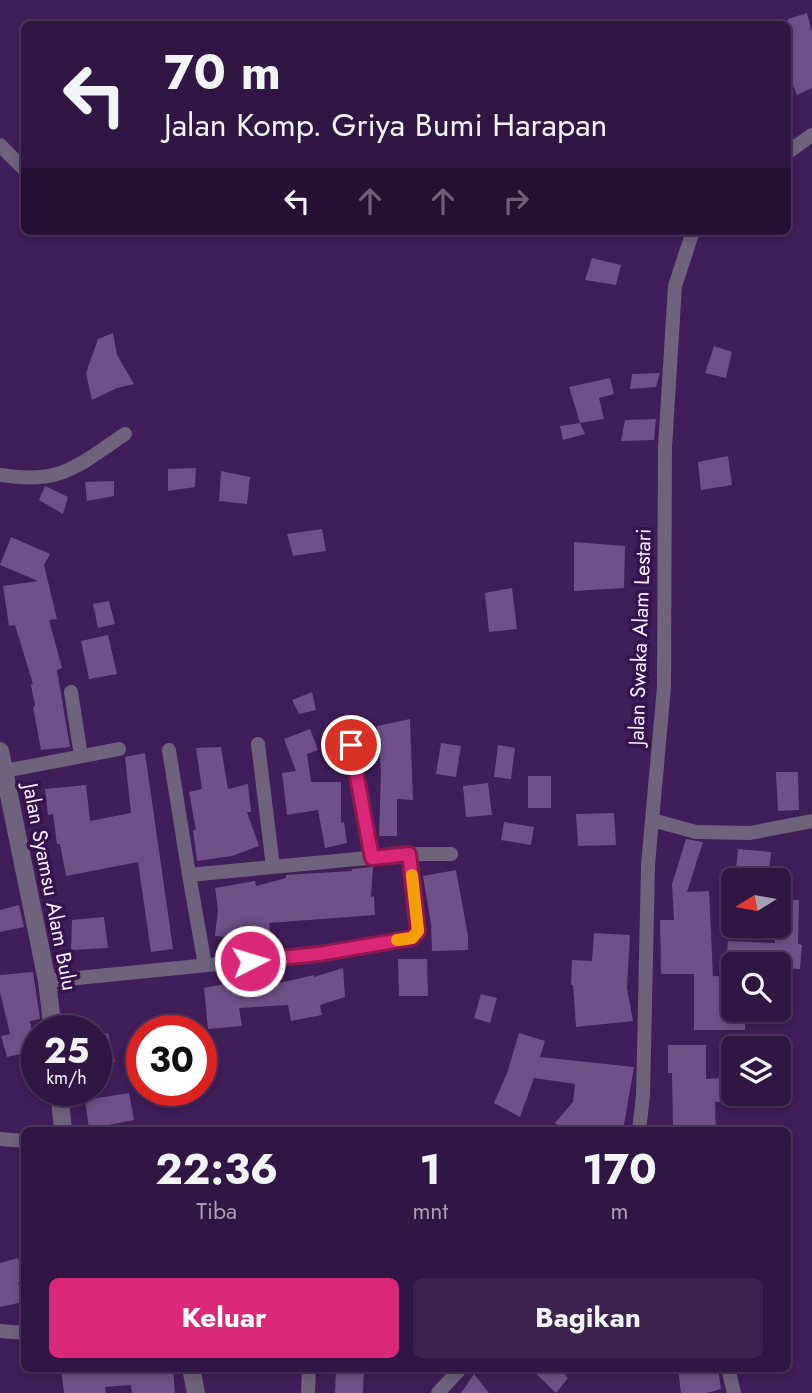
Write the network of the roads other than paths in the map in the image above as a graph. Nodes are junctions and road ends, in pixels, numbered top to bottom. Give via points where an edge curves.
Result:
1 (812, 135) edge
2 (0, 145) edge
3 (791, 150) edge
4 (21, 166) edge
5 (692, 235) edge
6 (125, 434) dead end
7 (0, 475) edge
8 (71, 692) dead end
9 (258, 744) dead end
10 (351, 745) dead end
11 (119, 749) dead end
12 (169, 750) dead end
13 (0, 751) edge
14 (81, 757) junction
15 (5, 771) junction
16 (652, 820) junction
17 (812, 821) edge
18 (409, 854) junction
19 (451, 854) dead end
20 (372, 858) junction
21 (272, 867) junction
22 (189, 875) junction
23 (205, 965) junction
24 (47, 981) junction
25 (51, 1015) edge
26 (60, 1106) edge
27 (62, 1127) edge
28 (639, 1127) edge
29 (0, 1139) edge
30 (21, 1141) edge
31 (0, 1331) edge
32 (21, 1333) edge
33 (192, 1372) edge
34 (309, 1372) edge
35 (457, 1372) edge
36 (729, 1372) edge
37 (196, 1393) edge
38 (308, 1393) edge
39 (438, 1393) edge
40 (734, 1393) edge

1 - 3 street
2 - 4 street
5 - 16 street, Jalan Swaka Alam Lestari via 675,286 665,447 664,687
6 - 7 street via 58,475 36,479
8 - 14 street
9 - 21 street
10 - 20 street
11 - 14 street
12 - 22 street
13 - 15 street, Jalan Syamsu Alam Bulu
14 - 15 street
15 - 24 street, Jalan Syamsu Alam Bulu
16 - 17 street via 696,832 750,832
16 - 28 street, Jalan Swaka Alam Lestari
18 - 19 street
18 - 20 street
18 - 23 street via 418,931 412,938 319,954
20 - 21 street
21 - 22 street
22 - 23 street
23 - 24 street
24 - 25 street, Jalan Syamsu Alam Bulu
26 - 27 street
29 - 30 street
31 - 32 street
33 - 37 street
34 - 38 street
35 - 39 street
36 - 40 street

